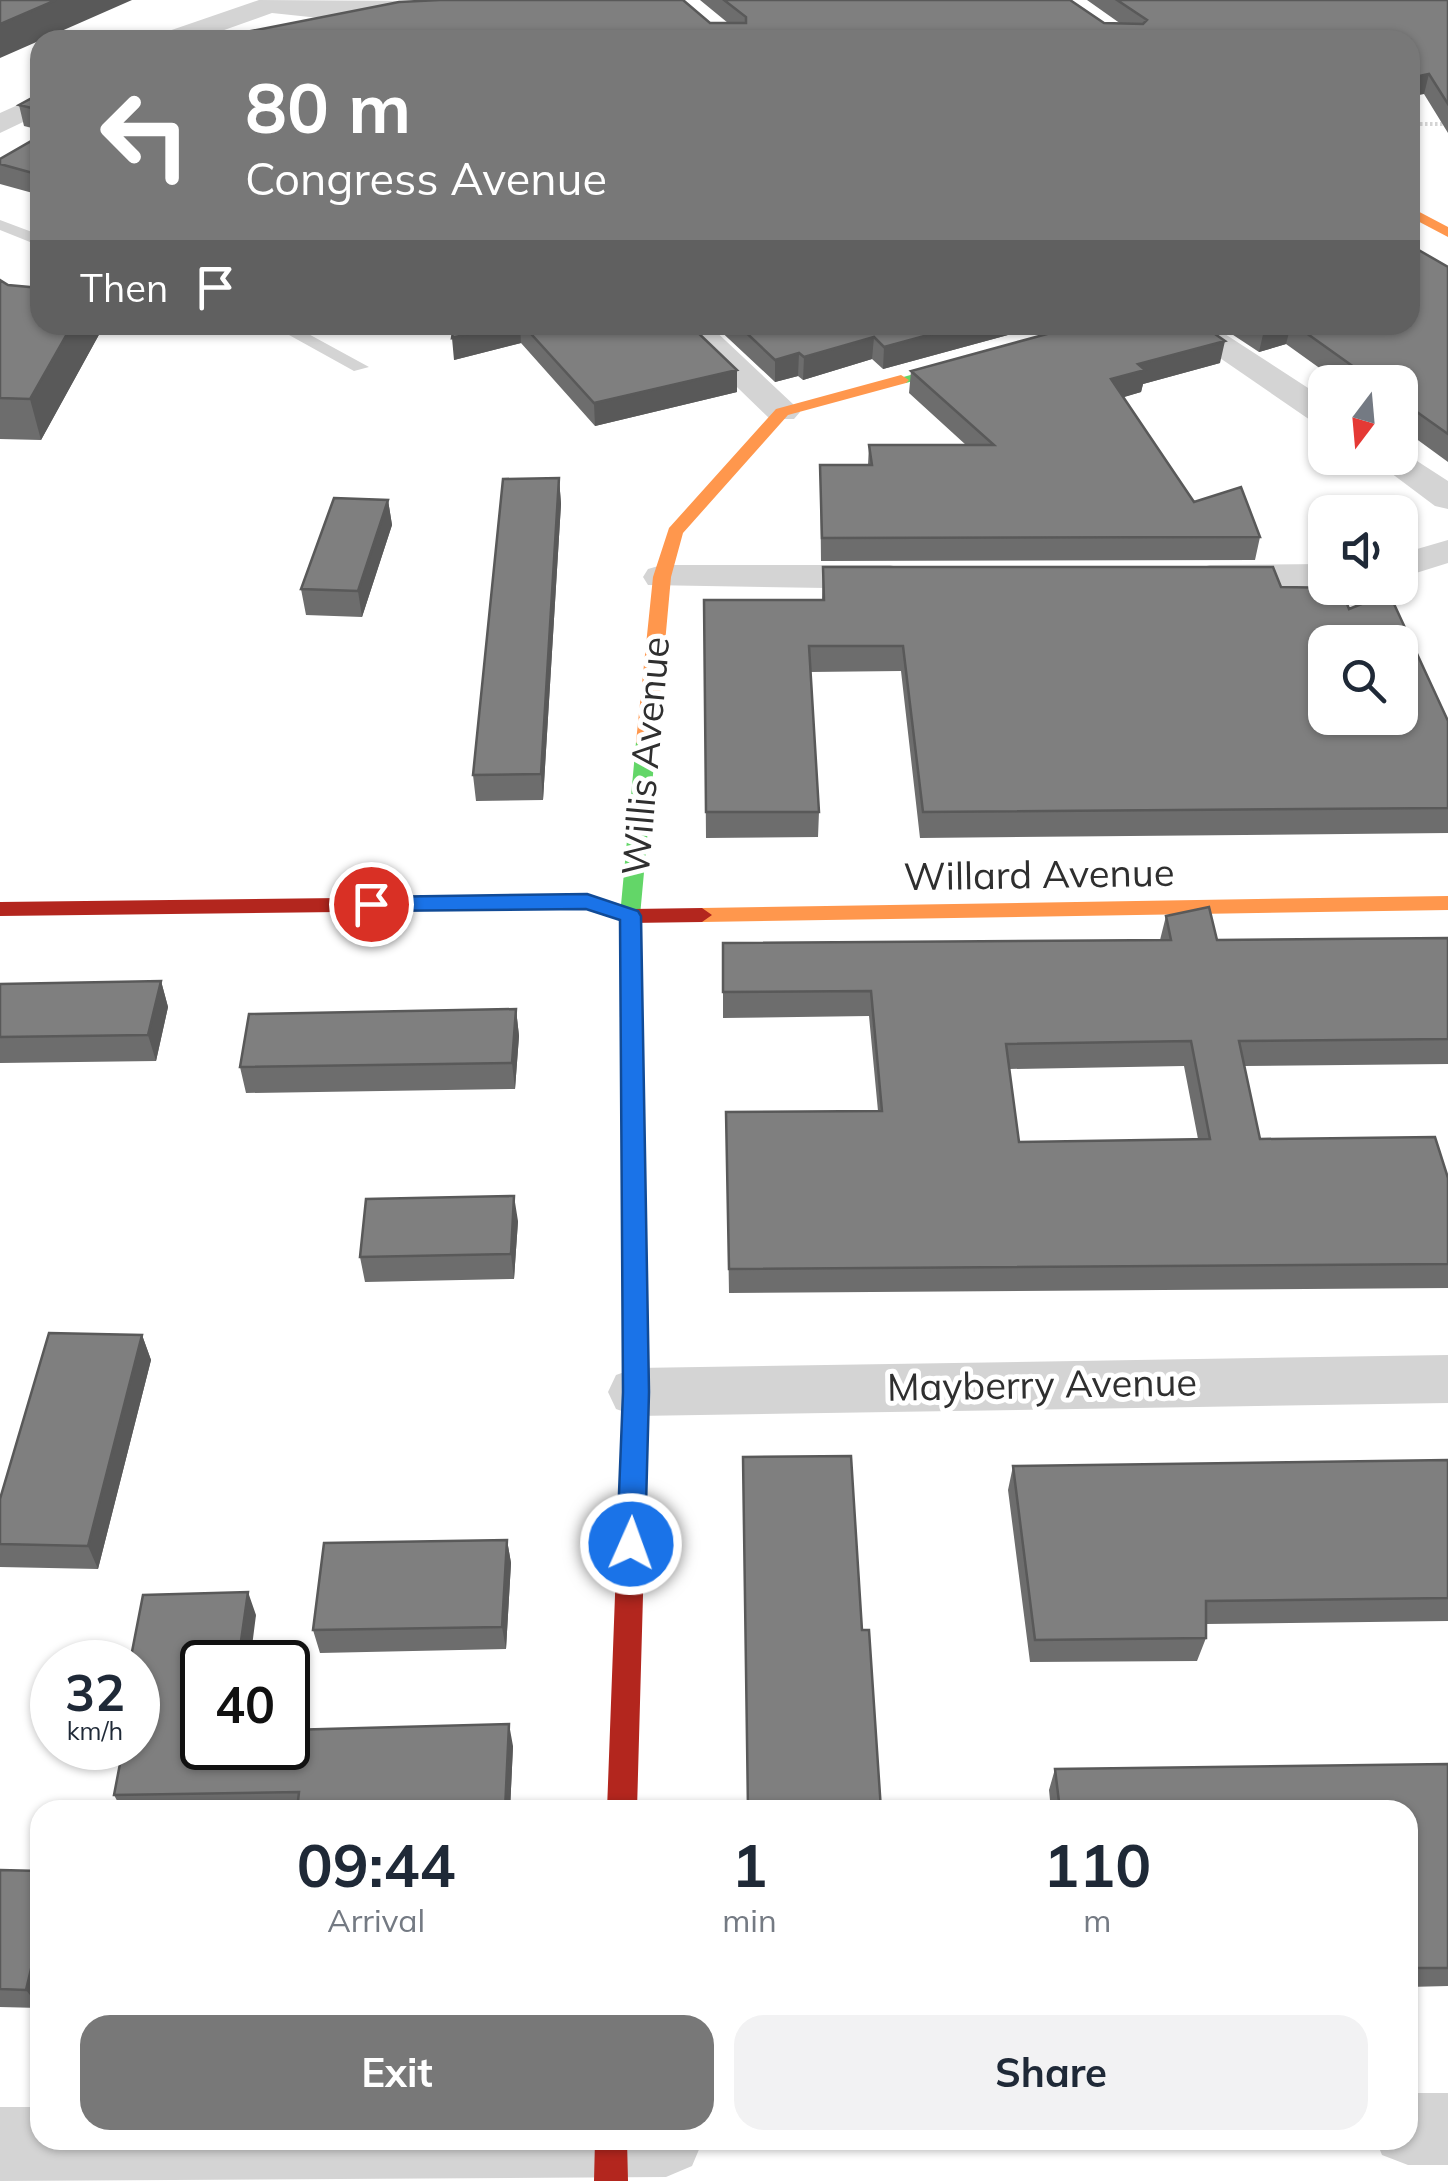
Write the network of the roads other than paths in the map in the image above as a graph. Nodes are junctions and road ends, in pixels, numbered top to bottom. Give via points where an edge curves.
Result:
1 (266, 2) edge
2 (454, 7) edge
3 (376, 11) junction
4 (195, 30) edge
5 (374, 30) edge
6 (1420, 217) edge
7 (0, 225) edge
8 (1445, 232) edge
9 (30, 237) edge
10 (1420, 237) edge
11 (298, 335) edge
12 (701, 335) edge
13 (1064, 335) edge
14 (1205, 335) edge
15 (360, 367) dead end
16 (1308, 404) edge
17 (782, 412) junction
18 (1414, 475) edge
19 (1448, 498) edge
20 (1448, 551) edge
21 (1418, 560) edge
22 (1308, 576) edge
23 (662, 577) junction
24 (920, 577) edge
25 (1178, 577) edge
26 (1448, 902) edge
27 (0, 908) edge
28 (630, 916) junction
29 (1448, 1378) edge
30 (636, 1392) junction
31 (622, 1800) edge
32 (1448, 2128) edge
33 (1418, 2129) edge
34 (0, 2144) edge
35 (30, 2144) edge
36 (611, 2150) edge
37 (611, 2181) edge

1 - 3 street
1 - 4 street
2 - 3 street
3 - 5 street via 368,24
6 - 8 street
7 - 9 lane
8 - 10 street
11 - 15 lane
12 - 17 street
13 - 17 street
14 - 16 street
17 - 23 street, Willis Avenue via 674,532
18 - 19 street
20 - 21 street
22 - 25 street
23 - 24 street
23 - 28 street, Willis Avenue
26 - 28 street, Willard Avenue
27 - 28 street, Willard Avenue via 587,902
28 - 30 street, Willis Avenue
29 - 30 street, Mayberry Avenue
30 - 31 street, Willis Avenue
32 - 33 street
34 - 35 street
36 - 37 street

